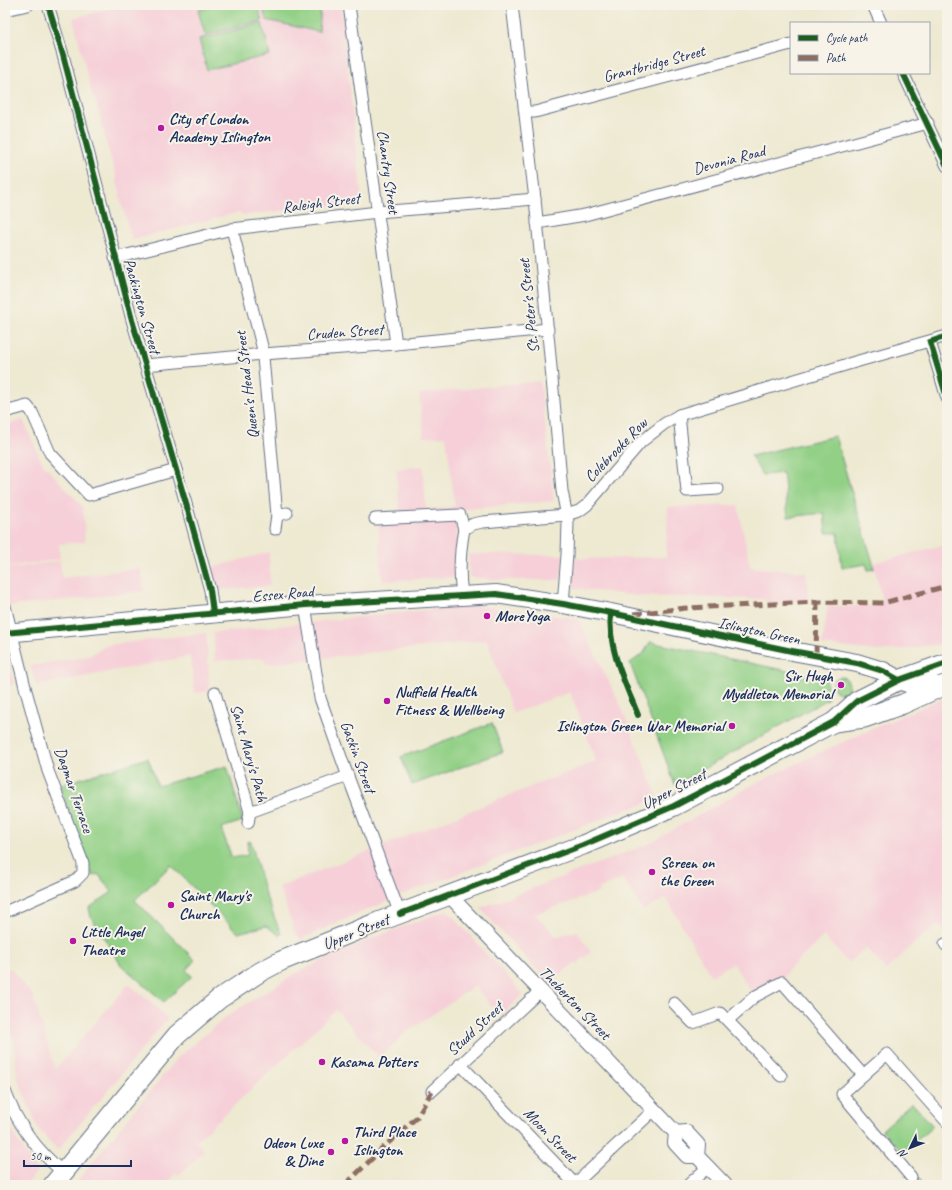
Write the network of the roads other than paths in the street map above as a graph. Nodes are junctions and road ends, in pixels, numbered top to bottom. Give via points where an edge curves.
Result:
1 (28, 5) edge
2 (48, 5) edge
3 (349, 5) edge
4 (512, 5) edge
5 (873, 5) edge
6 (5, 10) edge
7 (877, 22) edge
8 (790, 44) edge
9 (904, 74) edge
10 (525, 112) junction
11 (928, 123) junction
12 (947, 166) edge
13 (535, 199) junction
14 (378, 212) junction
15 (537, 223) junction
16 (232, 229) junction
17 (115, 258) junction
18 (548, 329) junction
19 (947, 336) edge
20 (930, 342) junction
21 (396, 344) junction
22 (263, 354) junction
23 (145, 365) junction
24 (947, 398) edge
25 (5, 412) edge
26 (679, 415) junction
27 (176, 470) junction
28 (718, 489) dead end
29 (566, 515) junction
30 (375, 520) dead end
31 (275, 529) dead end
32 (464, 529) junction
33 (462, 595) junction
34 (563, 604) junction
35 (305, 605) junction
36 (5, 606) edge
37 (213, 613) junction
38 (9, 633) edge
39 (947, 663) edge
40 (899, 680) junction
41 (945, 685) edge
42 (215, 693) dead end
43 (834, 722) junction
44 (348, 776) junction
45 (450, 896) junction
46 (5, 912) edge
47 (400, 914) junction
48 (540, 991) junction
49 (674, 1003) dead end
50 (728, 1020) junction
51 (460, 1064) junction
52 (863, 1075) junction
53 (781, 1076) dead end
54 (5, 1092) edge
55 (432, 1092) dead end
56 (654, 1110) junction
57 (947, 1122) edge
58 (708, 1167) junction
59 (911, 1177) tunnel mouth
60 (58, 1178) edge
61 (688, 1185) edge
62 (725, 1185) edge

1 - 6 street
2 - 17 street, Packington Street
3 - 14 street, Chantry Street
4 - 10 street, St. Peter's Street
5 - 7 street
8 - 10 street, Grantbridge Street via 535,112
9 - 11 street
10 - 13 street, St. Peter's Street
11 - 12 street
11 - 15 street, Devonia Road via 585,215
13 - 14 street, Raleigh Street
13 - 15 street, St. Peter's Street
14 - 16 street, Raleigh Street
14 - 21 street, Chantry Street
15 - 18 street, St. Peter's Street
16 - 17 street, Raleigh Street
16 - 22 street, Queen's Head Street
17 - 23 street, Packington Street
18 - 21 street, Cruden Street
18 - 29 street, St. Peter's Street
19 - 20 street, Colebrooke Row
20 - 24 street
20 - 26 street, Colebrooke Row
21 - 22 street, Cruden Street
22 - 23 street, Cruden Street
22 - 31 street, Queen's Head Street via 282,514
23 - 27 street, Packington Street
25 - 27 street via 27,406 50,453 88,495
26 - 28 street via 687,491
26 - 29 street, Colebrooke Row via 641,442 583,508
27 - 37 street, Packington Street via 210,590
29 - 32 street, Colebrooke Row via 483,522
29 - 34 street, St. Peter's Street via 568,529
30 - 32 street via 460,515
32 - 33 street via 460,582
33 - 34 main road, Essex Road via 496,594
33 - 35 main road, Essex Road
34 - 40 main road, Islington Green via 857,662
35 - 37 main road, Essex Road
35 - 44 street, Gaskin Street via 320,698
36 - 38 street, Dagmar Terrace
37 - 38 main road, Essex Road
38 - 46 street, Dagmar Terrace via 48,771 83,863 83,873 75,881
39 - 40 highway, Upper Street
40 - 41 main road, Islington Green via 913,685
40 - 43 highway, Upper Street via 857,701
41 - 43 highway, Upper Street via 864,718
42 - 44 street, Saint Mary's Path via 249,818
43 - 45 highway, Upper Street via 674,806 583,846
44 - 47 street, Gaskin Street
45 - 47 highway, Upper Street
45 - 48 street, Theberton Street
47 - 60 highway, Upper Street via 281,961 219,999 177,1035
48 - 51 street, Studd Street
48 - 56 street, Theberton Street
49 - 50 street via 693,1023 720,1013
50 - 52 street via 754,997 782,982
50 - 53 street
51 - 55 street, Studd Street
51 - 56 street, Moon Street via 575,1184
52 - 57 street via 887,1054
52 - 59 street via 842,1094
54 - 60 street via 14,1113
56 - 58 street, Theberton Street via 676,1133 675,1143 687,1156 697,1156
58 - 61 street
58 - 62 street, Theberton Street

